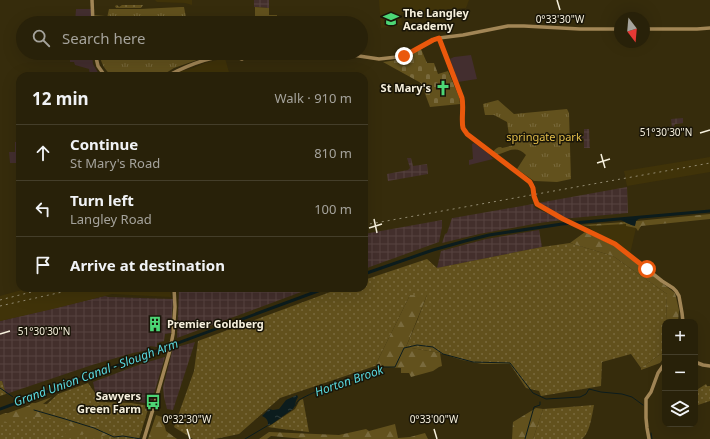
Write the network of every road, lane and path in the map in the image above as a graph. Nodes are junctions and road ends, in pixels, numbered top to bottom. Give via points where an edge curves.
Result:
1 (92, 0) edge
2 (93, 16) edge
3 (710, 28) edge
4 (614, 29) edge
5 (650, 29) edge
6 (439, 38) junction
7 (368, 57) edge
8 (97, 60) edge
9 (206, 60) edge
10 (102, 72) edge
11 (175, 72) edge
12 (174, 292) edge
13 (683, 319) edge
14 (698, 363) edge
15 (710, 366) edge
16 (662, 367) edge
17 (144, 439) edge
18 (650, 439) edge

1 - 2 street
3 - 5 street
4 - 6 street via 515,26
6 - 7 street via 396,57
6 - 13 street, bridge via 462,98 463,127 467,134 530,182 537,204 620,247 673,288 679,296
8 - 10 street
9 - 11 street
12 - 17 street via 176,307 173,336
14 - 15 street
16 - 18 street via 646,399

